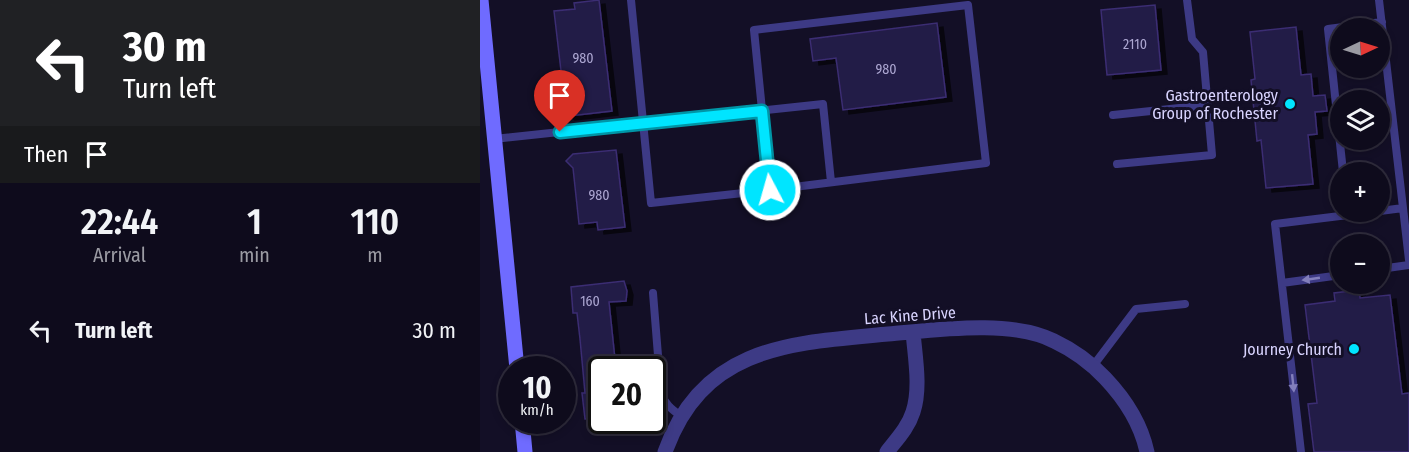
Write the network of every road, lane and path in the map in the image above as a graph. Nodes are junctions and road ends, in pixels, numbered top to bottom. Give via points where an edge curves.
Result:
1 (481, 0) edge
2 (631, 0) edge
3 (1188, 0) edge
4 (1378, 0) edge
5 (1381, 18) edge
6 (1330, 29) edge
7 (1330, 48) edge
8 (1333, 78) edge
9 (1388, 78) edge
10 (1208, 105) junction
11 (762, 111) junction
12 (1113, 115) dead end
13 (643, 123) junction
14 (494, 139) junction
15 (1342, 162) edge
16 (1117, 164) dead end
17 (831, 182) junction
18 (770, 190) junction
19 (1403, 208) junction
20 (1390, 210) edge
21 (1330, 216) edge
22 (1409, 260) edge
23 (1409, 265) edge
24 (1390, 268) edge
25 (1330, 276) edge
26 (1282, 283) junction
27 (653, 293) dead end
28 (1185, 304) dead end
29 (913, 332) junction
30 (516, 356) edge
31 (1092, 366) junction
32 (681, 416) junction
33 (523, 434) edge
34 (525, 452) edge
35 (665, 452) edge
36 (887, 452) edge
37 (1147, 452) edge
38 (1301, 452) edge

1 - 14 street
2 - 13 lane
3 - 10 lane via 1192,39 1203,52
4 - 5 lane
6 - 7 lane
8 - 15 lane
9 - 19 lane
10 - 12 lane
10 - 16 lane via 1212,154
11 - 13 lane
11 - 17 lane via 823,104
11 - 17 lane via 754,30 968,5 986,163
11 - 18 lane
13 - 14 lane
13 - 18 lane via 651,203
14 - 30 street
17 - 18 lane
19 - 20 lane
19 - 22 lane
21 - 26 lane via 1275,224
23 - 24 lane
25 -> 26 lane
26 -> 38 lane
27 - 32 lane via 662,393 664,401
28 - 31 lane via 1137,309
29 - 31 street, Lac Kine Drive via 985,328 1031,333 1053,340
29 - 32 street, Lac Kine Drive via 816,341 769,350 725,372 696,396
29 - 36 street via 913,412
31 - 37 street, Lac Kine Drive via 1133,413
32 - 35 street, Lac Kine Drive
33 - 34 street

